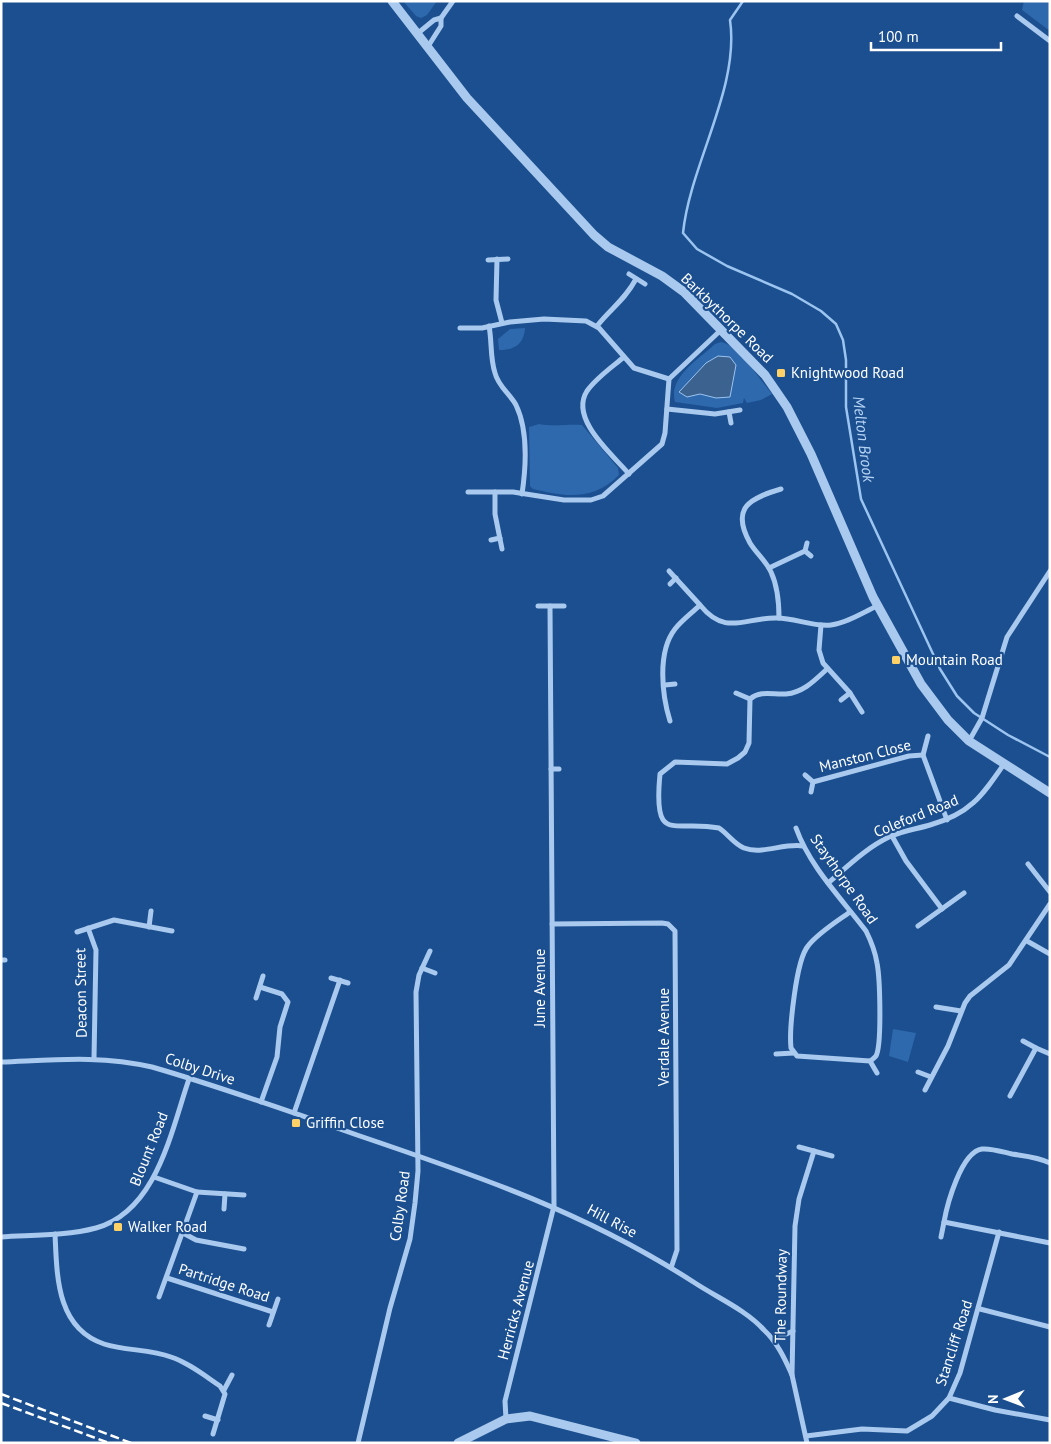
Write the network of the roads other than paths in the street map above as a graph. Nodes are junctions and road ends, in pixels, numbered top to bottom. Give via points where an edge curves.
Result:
1 (392, 1) edge
2 (452, 1) edge
3 (1017, 16) dead end
4 (441, 18) junction
5 (417, 34) junction
6 (1050, 41) edge
7 (427, 48) junction
8 (508, 259) dead end
9 (488, 260) dead end
10 (498, 260) junction
11 (629, 274) dead end
12 (636, 279) junction
13 (645, 284) dead end
14 (502, 323) junction
15 (489, 326) junction
16 (597, 326) junction
17 (460, 328) dead end
18 (722, 329) junction
19 (624, 357) junction
20 (669, 379) junction
21 (666, 410) junction
22 (740, 410) dead end
23 (729, 412) junction
24 (731, 423) dead end
25 (629, 474) junction
26 (781, 489) dead end
27 (468, 492) dead end
28 (495, 492) junction
29 (749, 492) dead end
30 (522, 494) junction
31 (754, 498) junction
32 (500, 538) junction
33 (491, 540) dead end
34 (807, 542) dead end
35 (502, 549) dead end
36 (805, 551) junction
37 (811, 556) dead end
38 (768, 568) junction
39 (669, 571) dead end
40 (1050, 571) edge
41 (676, 578) junction
42 (670, 584) dead end
43 (700, 605) junction
44 (538, 606) dead end
45 (550, 606) junction
46 (564, 606) dead end
47 (877, 606) junction
48 (779, 618) junction
49 (821, 625) junction
50 (827, 669) junction
51 (675, 684) dead end
52 (664, 685) junction
53 (736, 693) dead end
54 (850, 693) junction
55 (750, 698) junction
56 (841, 700) dead end
57 (862, 712) dead end
58 (670, 720) dead end
59 (928, 736) dead end
60 (969, 741) junction
61 (923, 755) junction
62 (1004, 764) junction
63 (559, 769) dead end
64 (551, 770) junction
65 (805, 775) dead end
66 (813, 782) junction
67 (811, 792) dead end
68 (1050, 793) edge
69 (947, 820) junction
70 (796, 828) dead end
71 (892, 836) junction
72 (802, 846) junction
73 (1028, 864) dead end
74 (828, 883) junction
75 (1050, 892) edge
76 (964, 893) dead end
77 (1050, 904) edge
78 (942, 908) junction
79 (152, 911) dead end
80 (850, 912) junction
81 (552, 924) junction
82 (918, 926) dead end
83 (149, 927) junction
84 (88, 928) junction
85 (172, 931) dead end
86 (77, 932) dead end
87 (1027, 941) junction
88 (430, 951) dead end
89 (1050, 954) edge
90 (422, 968) junction
91 (435, 973) dead end
92 (264, 976) dead end
93 (331, 978) dead end
94 (340, 980) junction
95 (348, 983) dead end
96 (260, 987) junction
97 (256, 998) dead end
98 (936, 1007) dead end
99 (961, 1011) junction
100 (1023, 1041) dead end
101 (1036, 1048) junction
102 (794, 1053) junction
103 (776, 1054) dead end
104 (1050, 1054) edge
105 (94, 1058) junction
106 (870, 1061) junction
107 (1, 1062) edge
108 (918, 1072) dead end
109 (876, 1073) dead end
110 (931, 1076) junction
111 (188, 1079) junction
112 (925, 1090) dead end
113 (1010, 1096) dead end
114 (261, 1102) junction
115 (294, 1113) junction
116 (384, 1144) joint
117 (799, 1147) dead end
118 (814, 1151) junction
119 (418, 1154) junction
120 (832, 1156) dead end
121 (1050, 1163) edge
122 (154, 1177) junction
123 (197, 1192) junction
124 (226, 1194) junction
125 (244, 1195) dead end
126 (554, 1206) junction
127 (224, 1209) dead end
128 (944, 1222) junction
129 (999, 1232) junction
130 (183, 1233) junction
131 (55, 1234) junction
132 (1, 1237) edge
133 (941, 1237) dead end
134 (1050, 1243) edge
135 (244, 1249) dead end
136 (672, 1268) junction
137 (167, 1278) junction
138 (159, 1297) dead end
139 (278, 1300) dead end
140 (980, 1309) junction
141 (273, 1312) junction
142 (269, 1325) dead end
143 (1050, 1327) edge
144 (793, 1331) junction
145 (773, 1340) junction
146 (792, 1375) junction
147 (232, 1376) dead end
148 (224, 1390) junction
149 (949, 1398) junction
150 (205, 1416) dead end
151 (506, 1419) junction
152 (218, 1420) junction
153 (1050, 1420) edge
154 (213, 1434) dead end
155 (807, 1440) edge
156 (358, 1443) edge
157 (458, 1443) edge
158 (636, 1443) edge

1 - 5 street, Barkbythorpe Road
2 - 4 street
3 - 6 street
4 - 5 street
4 - 7 street via 441,26
5 - 7 street, Barkbythorpe Road
7 - 18 street, Barkbythorpe Road via 467,98 594,235 608,247 675,285
8 - 10 street
9 - 10 street
10 - 14 street via 496,300
11 - 12 street
12 - 13 street
12 - 16 street via 623,300
14 - 15 street
14 - 16 street via 548,319 586,321
15 - 17 street
15 - 30 street via 494,372 515,403 522,425
16 - 19 street
18 - 20 street
18 - 47 street, Barkbythorpe Road via 766,375 787,407 830,495
19 - 20 street via 637,369
19 - 25 street via 586,392 583,412 586,424
20 - 21 street
21 - 23 street via 712,414
21 - 25 street via 662,444
22 - 23 street
23 - 24 street
25 - 30 street via 609,492 594,500 560,500
26 - 31 street
27 - 28 street
28 - 30 street
28 - 32 street
29 - 31 street
31 - 38 street via 744,512 744,524 750,542
32 - 33 street
32 - 35 street
34 - 36 street
36 - 37 street
36 - 38 street
38 - 48 street via 777,592
39 - 41 street
40 - 60 street via 1007,637 984,712
41 - 42 street
41 - 43 street
43 - 48 street via 711,617 727,623
43 - 52 street via 670,638 664,659
44 - 45 street
45 - 46 street
45 - 64 street, June Avenue
47 - 49 street via 844,622
47 - 60 street, Barkbythorpe Road via 921,684 948,720
48 - 49 street
49 - 50 street via 820,650
50 - 54 street
50 - 55 street via 800,690 786,694 762,693
51 - 52 street
52 - 58 street
53 - 55 street
54 - 56 street
54 - 57 street
55 - 72 street via 749,743 745,752 727,764 675,762 669,765 660,774 660,811 667,824 719,828 734,842 750,850
59 - 61 street, Manston Close
60 - 62 street, Barkbythorpe Road
61 - 66 street, Manston Close
61 - 69 street, Manston Close
62 - 68 street, Barkbythorpe Road
62 - 69 street, Coleford Road via 978,800
63 - 64 street
64 - 81 street, June Avenue
65 - 66 street, Manston Close
66 - 67 street, Manston Close
69 - 71 street, Coleford Road
70 - 72 street, Staythorpe Road
71 - 74 street, Coleford Road via 870,848
71 - 78 street via 906,861
72 - 74 street, Staythorpe Road
73 - 75 street
74 - 80 street, Staythorpe Road
76 - 78 street
77 - 87 street
78 - 82 street
79 - 83 street
80 - 102 street via 808,945 802,955 790,1042
80 - 106 street, Staythorpe Road via 869,937 877,964 878,1049 876,1057
81 - 126 street, June Avenue
81 - 136 street, Verdale Avenue via 662,923 675,931 676,1250
83 - 84 street via 114,920
83 - 85 street
84 - 86 street
84 - 105 street, Deacon Street via 96,950
87 - 89 street
87 - 99 street via 1009,966 970,996
88 - 90 street, Colby Road
90 - 91 street
90 - 119 street, Colby Road via 416,992
92 - 96 street
93 - 94 street
94 - 95 street
94 - 115 street
96 - 97 street
96 - 114 street via 282,994 288,1002 280,1027 277,1057
98 - 99 street
99 - 110 street via 948,1046
100 - 101 street
101 - 104 street
101 - 113 street
102 - 103 street
102 - 106 street via 797,1056
105 - 107 street, Colby Drive
105 - 111 street, Colby Drive via 152,1066
106 - 109 street
108 - 110 street
110 - 112 street
111 - 114 street, Colby Drive
111 - 122 street, Blount Road
114 - 115 street, Colby Drive
115 - 116 street, Colby Drive
116 - 119 street, Hill Rise
117 - 118 street
118 - 120 street
118 - 144 street, The Roundway via 795,1213
119 - 126 street, Hill Rise
119 - 156 street, Colby Road via 410,1239
121 - 128 street via 989,1150 974,1152 968,1157 954,1188
122 - 123 street
122 - 131 street, Blount Road via 146,1192 126,1214 97,1228
123 - 124 street
123 - 130 street
124 - 125 street
124 - 127 street
126 - 136 street, Hill Rise
126 - 151 street, Herricks Avenue via 505,1401
128 - 129 street
128 - 133 street
129 - 134 street
129 - 140 street, Stancliff Road
130 - 135 street via 196,1240
130 - 137 street
131 - 132 street, Blount Road
131 - 148 street via 60,1296 82,1331 104,1344 174,1358
136 - 145 street, Hill Rise via 746,1314
137 - 138 street
137 - 141 street, Partridge Road
139 - 141 street, Partridge Road
140 - 143 street
140 - 149 street, Stancliff Road
141 - 142 street, Partridge Road
144 - 145 street
144 - 146 street, The Roundway
145 - 146 street, Hill Rise
146 - 155 street, The Roundway
147 - 148 street
148 - 152 street
149 - 153 street
149 - 155 street, Stancliff Road via 932,1416 907,1431 862,1428
150 - 152 street
151 - 157 street
151 - 158 street via 530,1416
152 - 154 street

